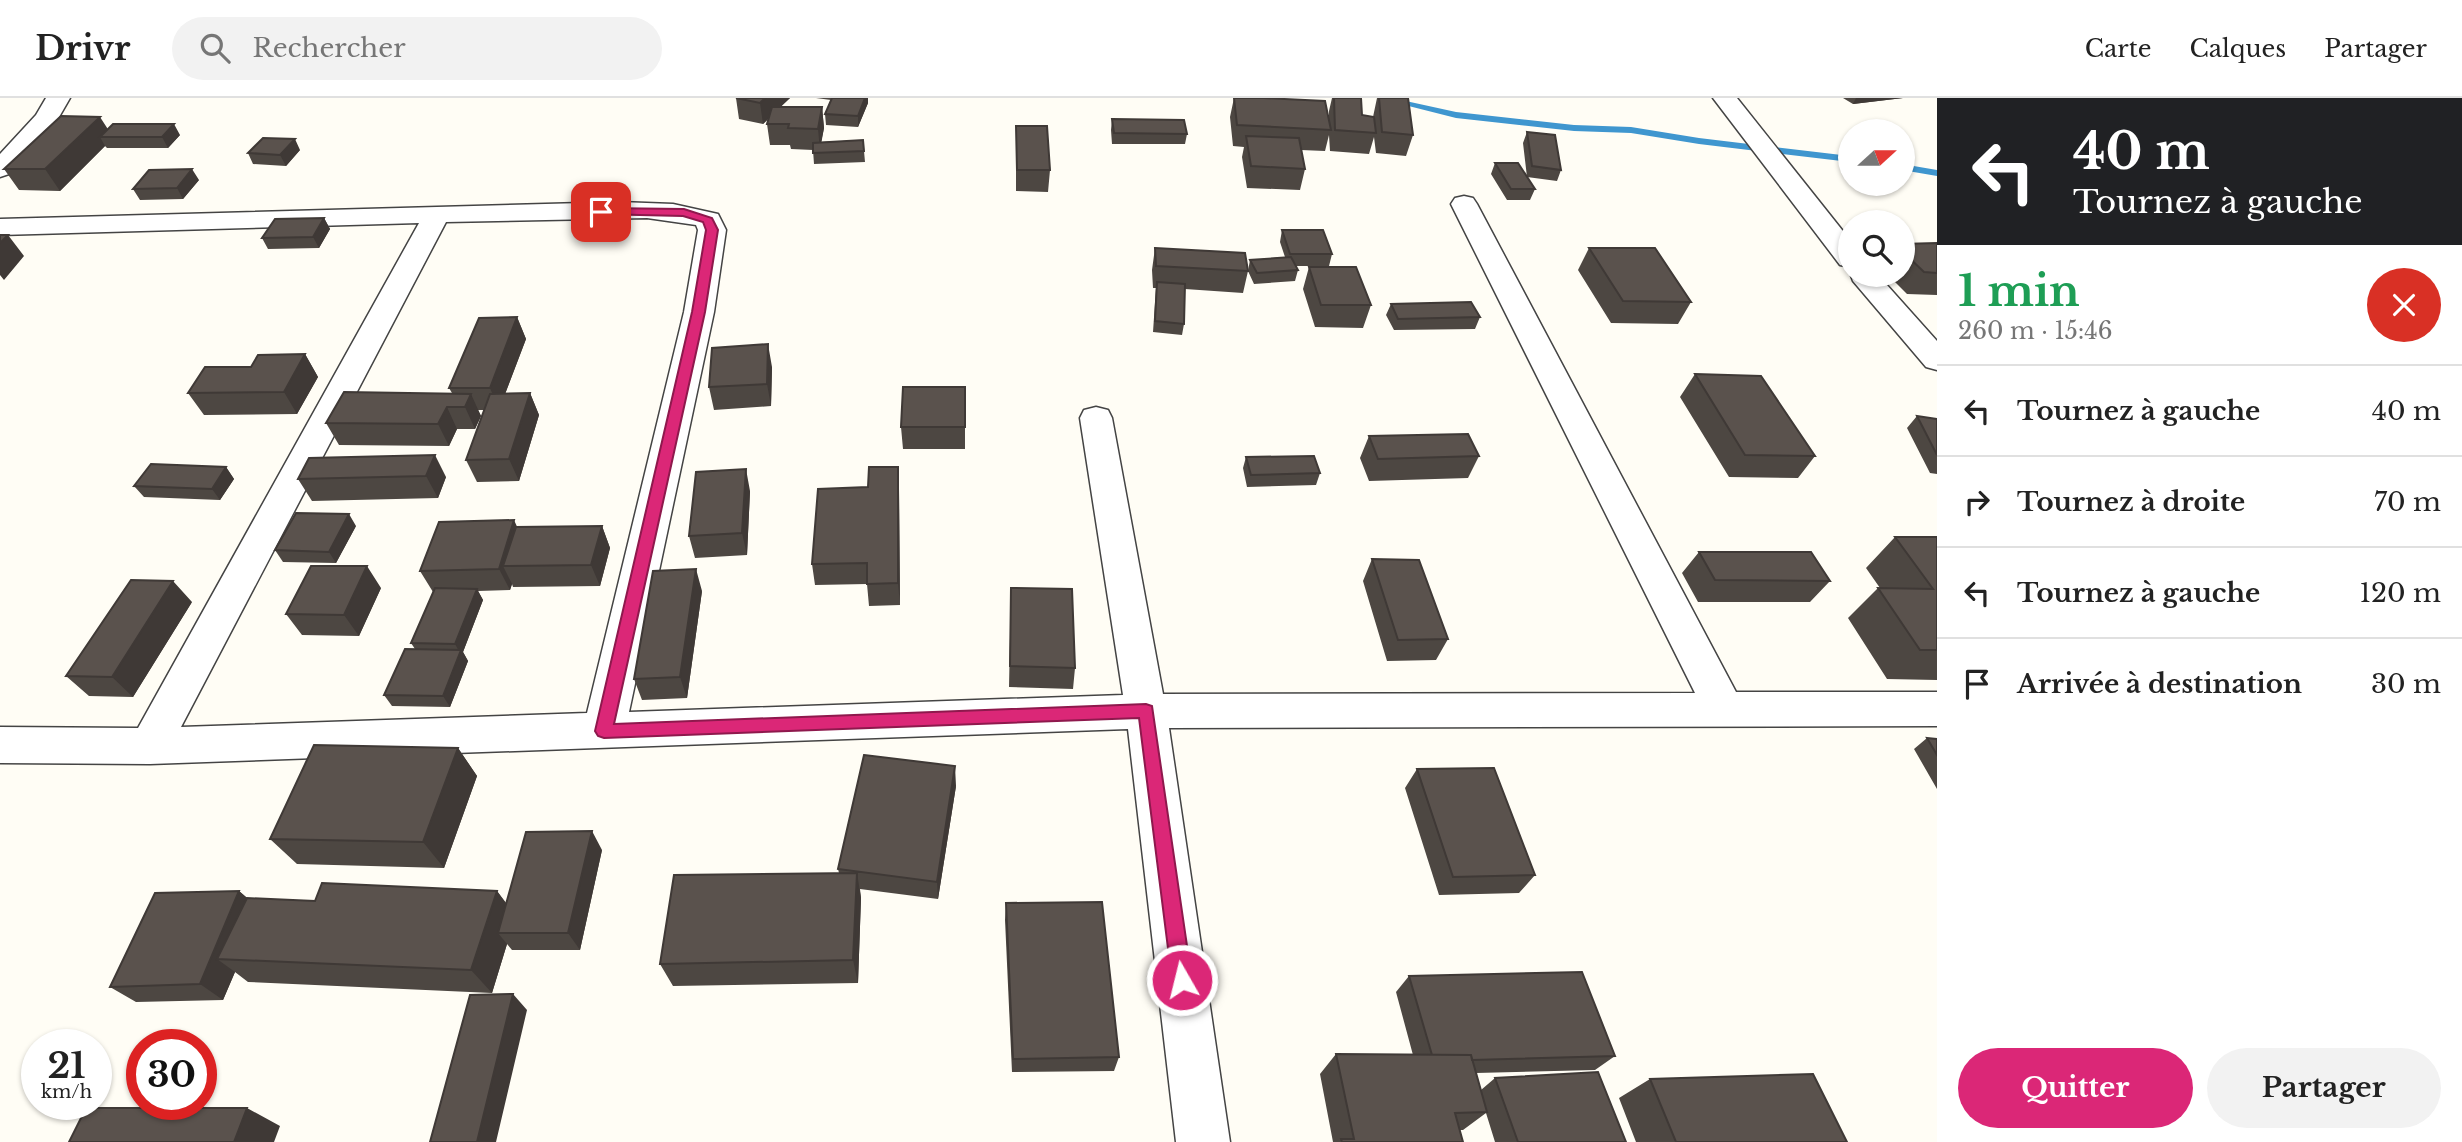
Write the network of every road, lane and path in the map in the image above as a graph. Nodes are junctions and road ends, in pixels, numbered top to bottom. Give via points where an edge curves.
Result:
1 (58, 98) edge
2 (1725, 98) edge
3 (0, 169) edge
4 (1464, 204) dead end
5 (437, 214) junction
6 (0, 227) edge
7 (1838, 243) edge
8 (1873, 287) edge
9 (1937, 360) edge
10 (1096, 418) dead end
11 (1937, 709) edge
12 (1724, 710) junction
13 (1146, 711) junction
14 (604, 731) junction
15 (0, 745) edge
16 (150, 746) junction
17 (1203, 1142) edge

1 - 3 street via 46,119
2 - 7 street
4 - 12 street
5 - 6 street
5 - 14 street via 684,212 708,220 712,230 699,312
5 - 16 street
8 - 9 street
10 - 13 street
11 - 12 street
12 - 13 street
13 - 14 street
13 - 17 street
14 - 16 street
15 - 16 street

